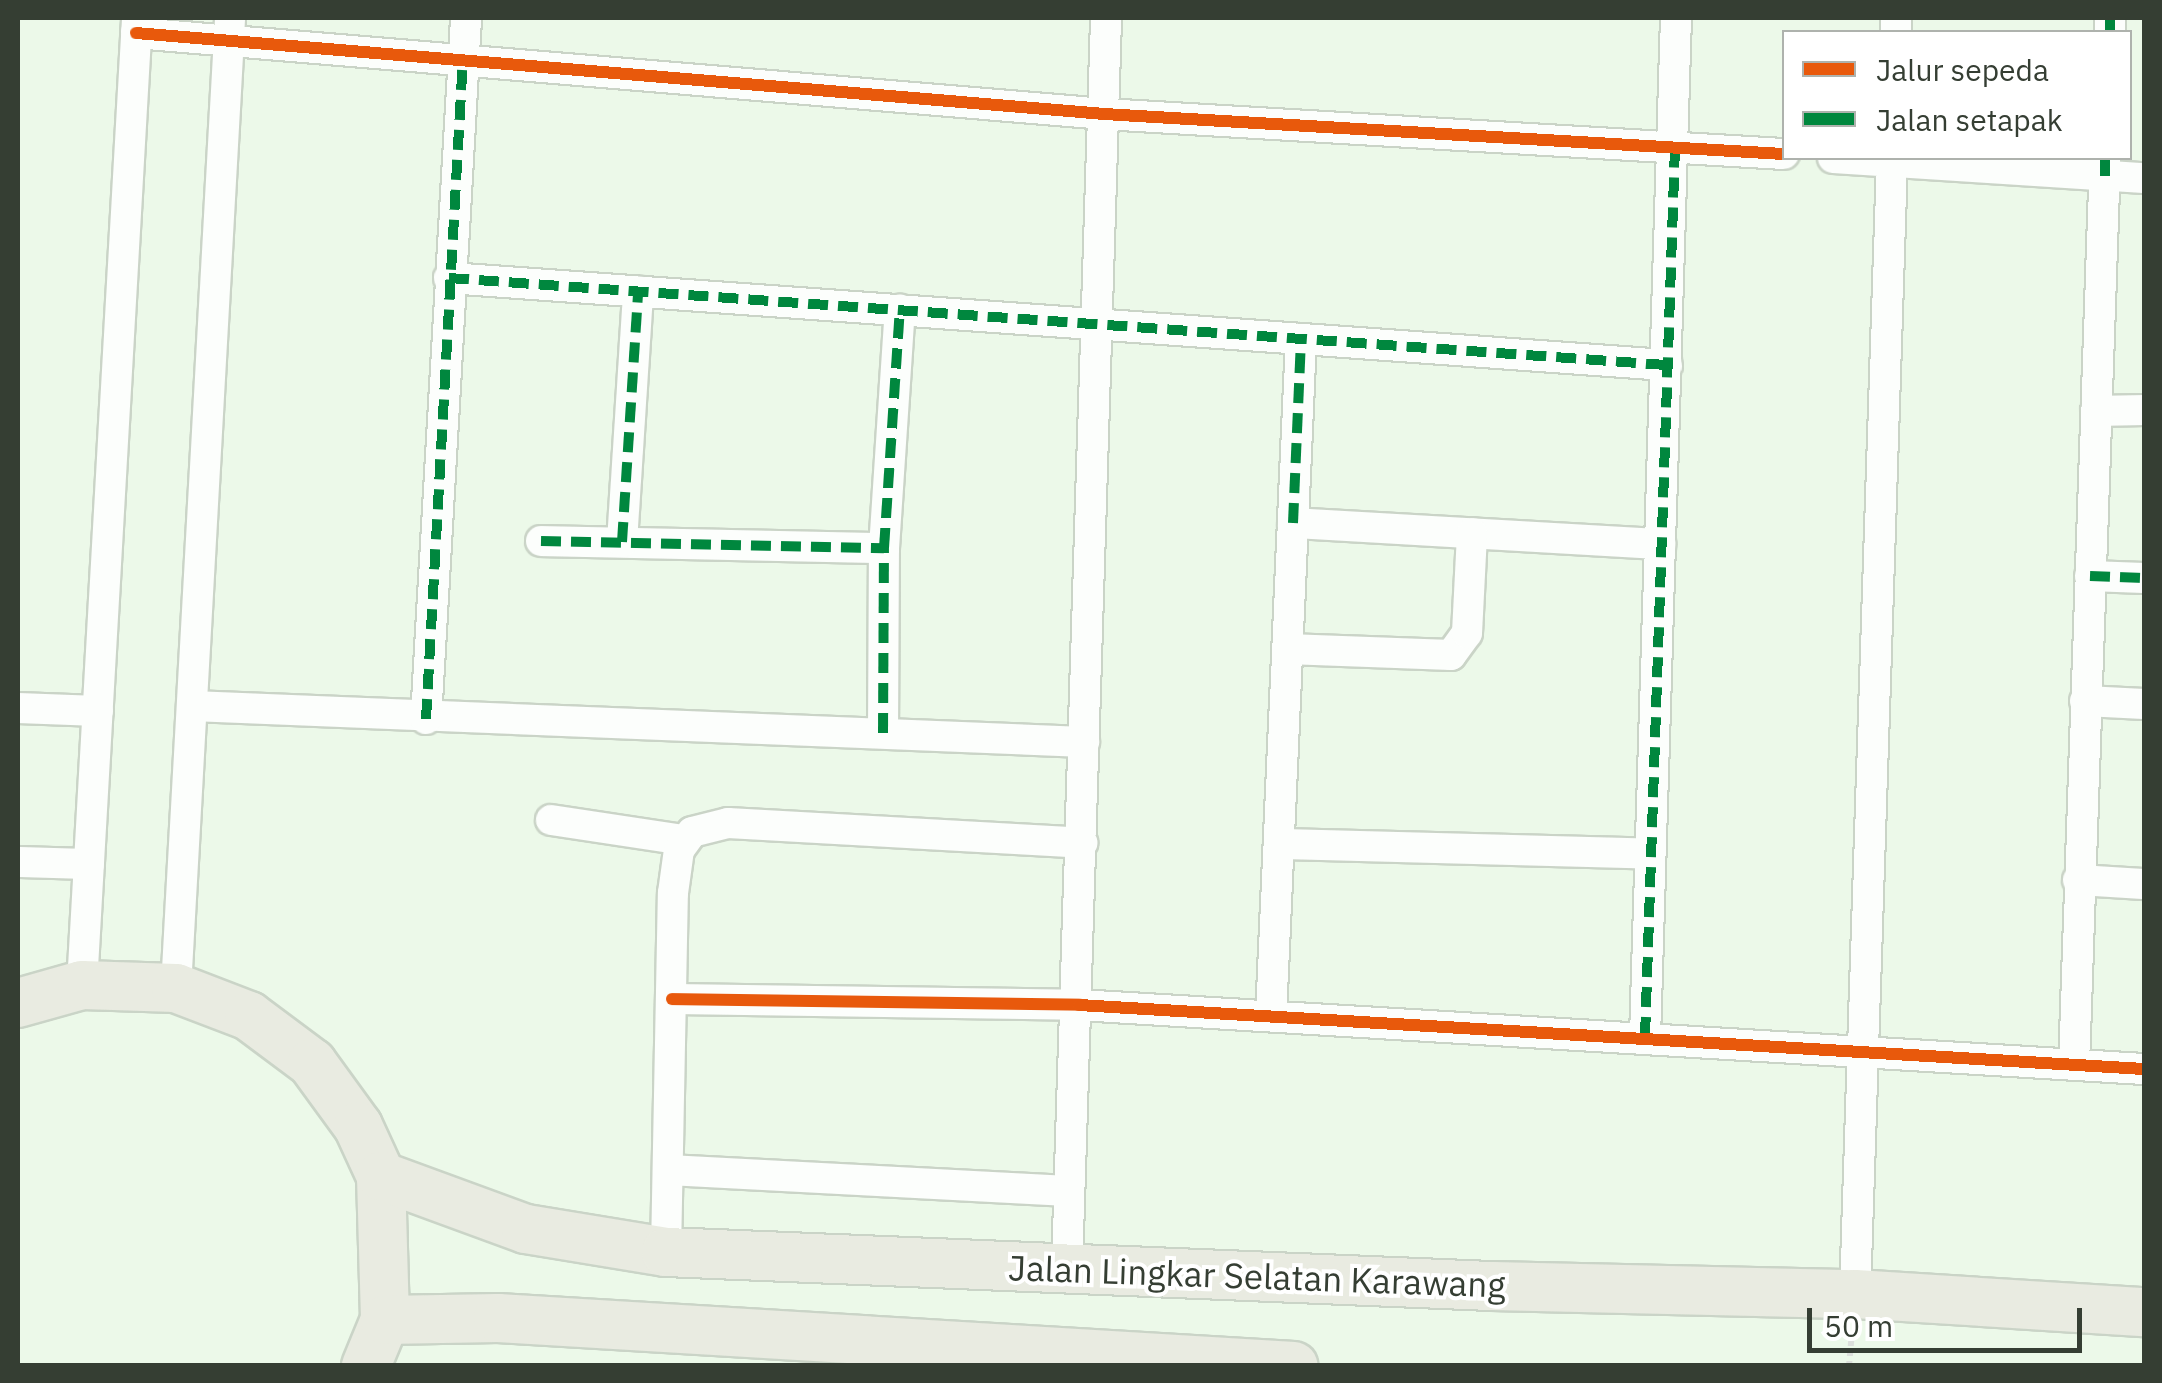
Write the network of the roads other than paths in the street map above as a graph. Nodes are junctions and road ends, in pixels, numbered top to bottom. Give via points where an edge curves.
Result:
1 (466, 18) edge
2 (1106, 18) edge
3 (1676, 18) edge
4 (137, 25) edge
5 (230, 27) edge
6 (463, 58) junction
7 (1104, 114) junction
8 (1676, 146) junction
9 (1782, 154) edge
10 (1892, 160) edge
11 (2105, 167) edge
12 (2144, 178) edge
13 (449, 278) junction
14 (638, 292) junction
15 (900, 310) junction
16 (1097, 324) junction
17 (1301, 339) junction
18 (1667, 365) junction
19 (2144, 410) edge
20 (2096, 411) junction
21 (1293, 523) junction
22 (1472, 533) junction
23 (541, 541) dead end
24 (622, 542) junction
25 (1660, 544) junction
26 (884, 548) junction
27 (2090, 576) junction
28 (2144, 578) edge
29 (1287, 648) junction
30 (2084, 701) junction
31 (2144, 704) edge
32 (192, 706) junction
33 (18, 708) edge
34 (98, 712) junction
35 (426, 719) junction
36 (883, 733) junction
37 (1084, 742) junction
38 (551, 820) dead end
39 (684, 840) junction
40 (1082, 843) junction
41 (1278, 844) junction
42 (1650, 854) junction
43 (18, 862) edge
44 (89, 864) junction
45 (2078, 880) junction
46 (2144, 884) edge
47 (82, 984) junction
48 (176, 988) junction
49 (672, 998) junction
50 (18, 1003) edge
51 (1079, 1005) junction
52 (1271, 1016) junction
53 (1645, 1037) junction
54 (1863, 1054) junction
55 (2074, 1065) junction
56 (2144, 1069) edge
57 (669, 1170) junction
58 (381, 1176) junction
59 (1066, 1190) junction
60 (666, 1252) junction
61 (1067, 1267) junction
62 (1854, 1294) junction
63 (2144, 1312) edge
64 (384, 1320) junction
65 (1060, 1359) edge
66 (366, 1366) edge
67 (1294, 1366) edge

1 - 6 street
2 - 7 street
3 - 8 street
4 - 5 street
4 - 34 street
5 - 6 street
5 - 32 street
6 - 7 street
6 - 13 street
7 - 8 street
7 - 16 street
8 - 9 street
8 - 18 street
10 - 11 street
10 - 54 street
11 - 12 street
11 - 20 street
13 - 14 street
13 - 35 street
14 - 15 street
14 - 24 street
15 - 16 street
15 - 26 street
16 - 17 street
16 - 37 street
17 - 18 street
17 - 21 street
18 - 25 street
19 - 20 street
20 - 27 street
21 - 22 street
21 - 29 street
22 - 25 street
22 - 29 street via 1467,632 1451,655
23 - 24 street
24 - 26 street
25 - 42 street
26 - 36 street
27 - 28 street
27 - 30 street
29 - 41 street
30 - 31 street
30 - 45 street
32 - 35 street
32 - 48 street
33 - 34 street
34 - 44 street
35 - 36 street
36 - 37 street
37 - 40 street
38 - 39 street
39 - 40 street via 701,826 728,823
39 - 49 street via 673,893
40 - 51 street
41 - 42 street
41 - 52 street
42 - 53 street
43 - 44 street
44 - 47 street
45 - 46 street
45 - 55 street
47 - 48 main road
47 - 50 main road
48 - 58 main road via 249,1016 312,1063 358,1126
49 - 51 street
49 - 57 street
51 - 52 street
51 - 59 street
52 - 53 street
53 - 54 street
54 - 55 street
54 - 62 street
55 - 56 street
57 - 59 street
57 - 60 street
58 - 60 main road, Jalan Lingkar Selatan Karawang via 526,1229
58 - 64 main road
59 - 61 street
60 - 61 main road, Jalan Lingkar Selatan Karawang
61 - 62 main road, Jalan Lingkar Selatan Karawang
62 - 63 main road, Jalan Lingkar Selatan Karawang
64 - 65 main road via 498,1318
64 - 66 main road
65 - 67 main road

